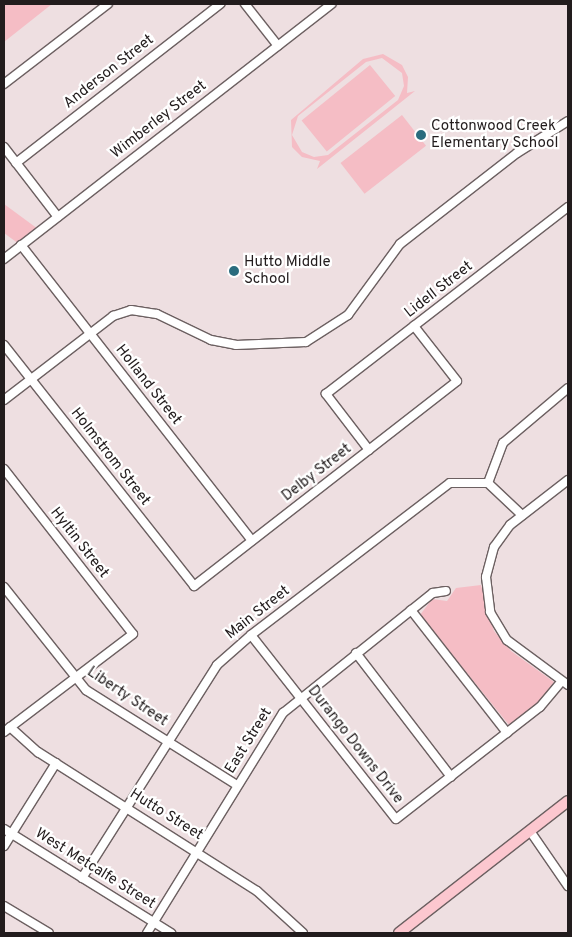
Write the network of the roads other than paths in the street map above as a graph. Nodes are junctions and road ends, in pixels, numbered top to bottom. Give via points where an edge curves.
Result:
1 (108, 4) edge
2 (220, 4) edge
3 (245, 4) edge
4 (332, 4) edge
5 (278, 46) junction
6 (4, 84) edge
7 (568, 121) edge
8 (4, 147) edge
9 (16, 163) junction
10 (568, 207) edge
11 (58, 217) junction
12 (21, 246) junction
13 (4, 258) edge
14 (414, 326) junction
15 (90, 333) junction
16 (4, 345) edge
17 (31, 379) junction
18 (568, 388) edge
19 (4, 400) edge
20 (369, 450) junction
21 (4, 469) edge
22 (568, 480) edge
23 (488, 483) junction
24 (522, 515) junction
25 (252, 541) junction
26 (194, 586) joint
27 (6, 590) edge
28 (446, 591) dead end
29 (411, 610) junction
30 (251, 635) junction
31 (356, 653) junction
32 (75, 679) junction
33 (565, 683) edge
34 (299, 698) junction
35 (7, 730) edge
36 (506, 733) junction
37 (169, 741) junction
38 (56, 763) junction
39 (451, 777) junction
40 (237, 785) junction
41 (568, 801) edge
42 (126, 807) junction
43 (4, 829) edge
44 (530, 831) junction
45 (11, 834) junction
46 (4, 846) edge
47 (198, 852) junction
48 (82, 878) junction
49 (568, 886) edge
50 (4, 906) edge
51 (154, 922) junction
52 (49, 933) edge
53 (148, 933) edge
54 (171, 933) edge
55 (303, 933) edge
56 (401, 933) edge

1 - 6 street
2 - 9 street, Anderson Street
3 - 5 street
4 - 5 street, Wimberley Street
5 - 11 street, Wimberley Street
7 - 15 street via 517,153 400,244 348,315 306,342 236,345 211,340 157,314 131,310 113,316
8 - 9 street
9 - 11 street
10 - 14 street, Lidell Street
11 - 12 street, Wimberley Street
12 - 13 street, Wimberley Street
12 - 15 street, Holland Street
14 - 20 street, Lidell Street via 326,394
14 - 20 street, Delby Street via 458,382
15 - 17 street
15 - 25 street, Holland Street
16 - 17 street, Holmstrom Street
17 - 19 street
17 - 26 street, Holmstrom Street
18 - 23 street via 503,443
20 - 25 street, Delby Street
21 - 32 street, Hyltin Street via 133,634
22 - 24 street
23 - 24 street
23 - 30 street, Main Street via 457,480 438,489
24 - 33 street via 494,547 486,598 507,640
25 - 26 street, Delby Street
27 - 32 street, Liberty Street
28 - 29 street, East Street via 433,594
29 - 31 street, East Street
29 - 36 street
30 - 34 street, Durango Downs Drive
30 - 37 street, Main Street via 217,666
31 - 34 street, East Street
31 - 39 street
32 - 35 street
32 - 37 street, Liberty Street
33 - 36 street, Durango Downs Drive
34 - 39 street, Durango Downs Drive via 396,820
34 - 40 street, East Street via 283,713
35 - 38 street, Hutto Street
36 - 39 street, Durango Downs Drive
37 - 40 street, Liberty Street
37 - 42 street, Main Street
38 - 42 street, Hutto Street
38 - 45 street
40 - 47 street, East Street
41 - 44 main road
42 - 47 street, Hutto Street
42 - 48 street, Main Street
43 - 45 street, West Metcalfe Street
44 - 49 street
44 - 56 main road
45 - 46 street
45 - 48 street, West Metcalfe Street
47 - 51 street, East Street
47 - 55 street, Hutto Street via 257,891
48 - 51 street, West Metcalfe Street
50 - 52 street
51 - 53 street, East Street
51 - 54 street, West Metcalfe Street

